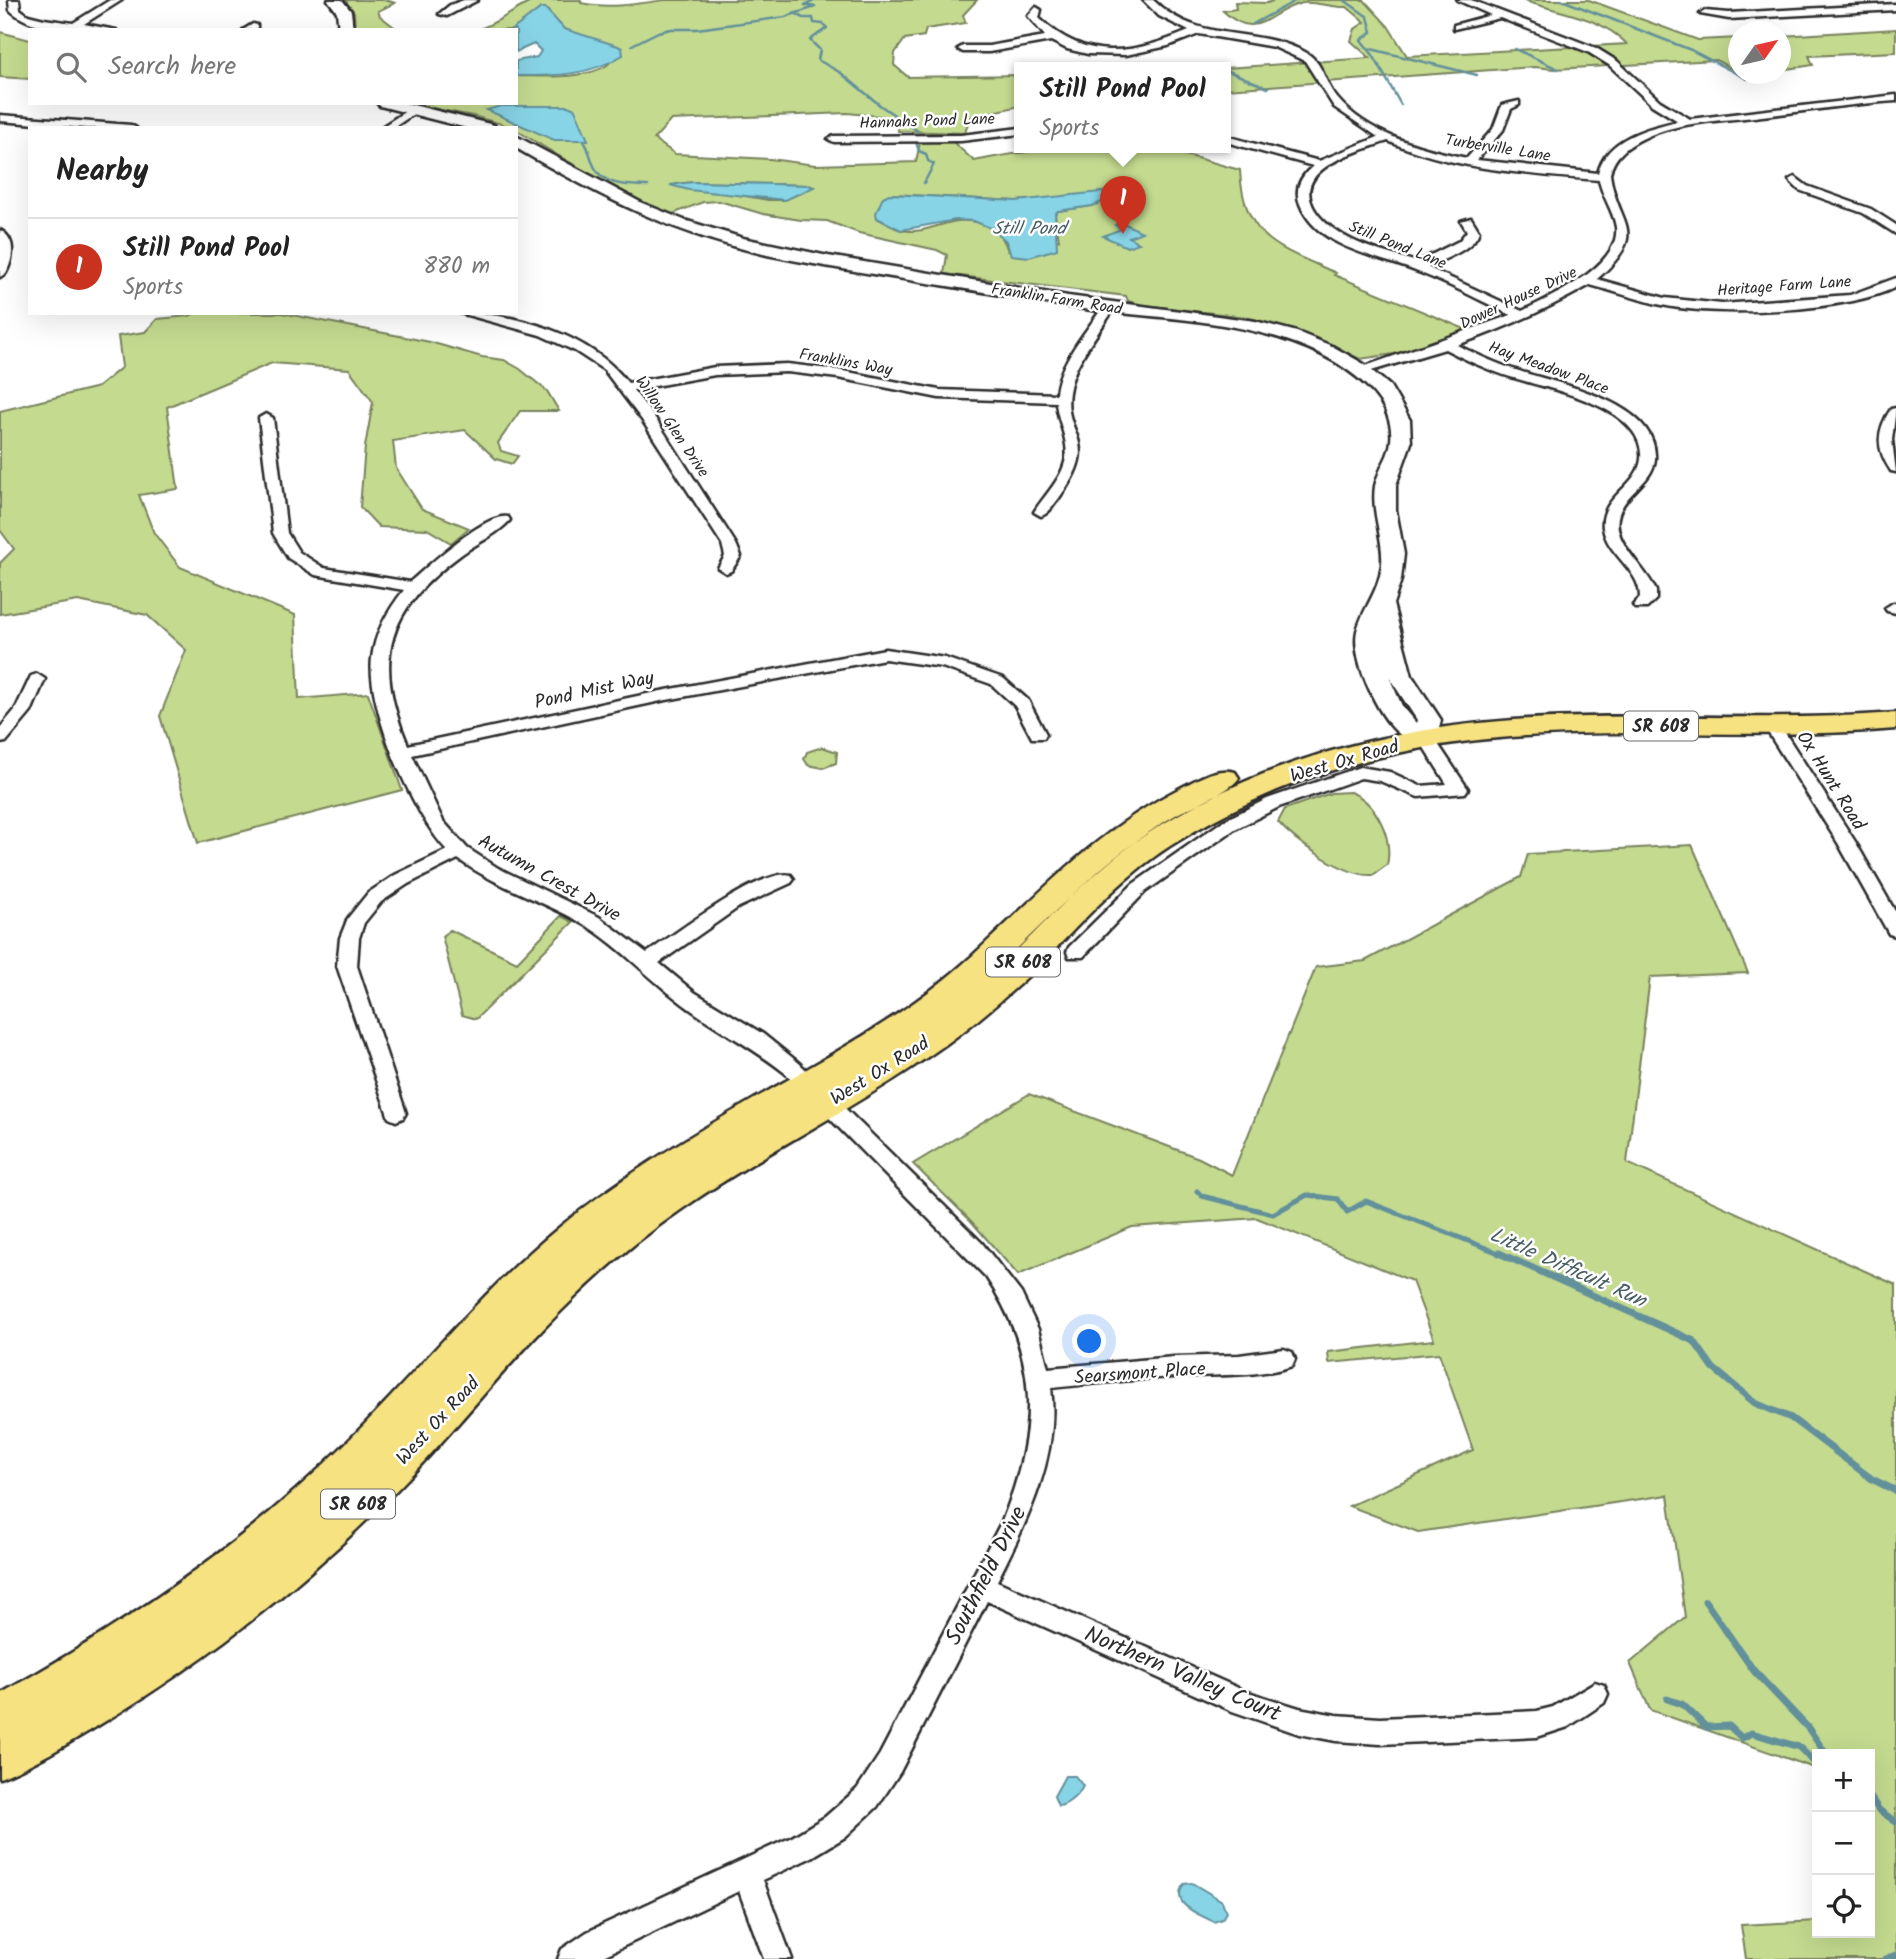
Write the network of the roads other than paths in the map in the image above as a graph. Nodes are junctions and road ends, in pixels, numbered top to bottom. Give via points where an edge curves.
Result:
1 (14, 0) edge
2 (117, 0) edge
3 (335, 0) edge
4 (473, 0) edge
5 (1148, 0) edge
6 (1462, 0) edge
7 (1759, 0) edge
8 (1864, 0) edge
9 (1896, 6) edge
10 (1874, 8) junction
11 (1036, 10) dead end
12 (444, 14) dead end
13 (1705, 14) dead end
14 (1777, 14) junction
15 (1501, 15) junction
16 (74, 26) junction
17 (1458, 27) dead end
18 (92, 28) edge
19 (346, 28) edge
20 (1198, 31) junction
21 (1054, 37) junction
22 (963, 49) dead end
23 (1896, 98) edge
24 (1516, 103) dead end
25 (392, 105) edge
26 (414, 111) junction
27 (0, 118) edge
28 (1689, 123) junction
29 (105, 126) edge
30 (388, 126) edge
31 (479, 126) edge
32 (1014, 132) edge
33 (1389, 137) junction
34 (834, 139) dead end
35 (1231, 140) edge
36 (518, 142) edge
37 (1470, 162) junction
38 (1321, 165) junction
39 (1602, 177) junction
40 (1795, 180) dead end
41 (1467, 221) dead end
42 (1896, 230) edge
43 (0, 234) edge
44 (1417, 267) junction
45 (0, 273) edge
46 (1591, 281) junction
47 (1896, 282) edge
48 (1109, 307) junction
49 (475, 315) edge
50 (1521, 315) junction
51 (1447, 345) junction
52 (1361, 370) junction
53 (626, 387) junction
54 (1062, 398) junction
55 (1896, 412) edge
56 (266, 418) dead end
57 (1896, 468) edge
58 (1041, 513) dead end
59 (503, 520) dead end
60 (726, 568) dead end
61 (411, 587) junction
62 (1642, 605) dead end
63 (37, 679) dead end
64 (1896, 704) edge
65 (1896, 721) edge
66 (1772, 726) junction
67 (1419, 728) junction
68 (1038, 734) dead end
69 (0, 738) edge
70 (402, 752) junction
71 (459, 851) junction
72 (785, 879) dead end
73 (1896, 930) edge
74 (1076, 952) dead end
75 (647, 962) junction
76 (816, 1094) junction
77 (396, 1113) dead end
78 (1284, 1359) dead end
79 (1038, 1379) junction
80 (981, 1586) junction
81 (1595, 1694) dead end
82 (0, 1717) edge
83 (0, 1757) edge
84 (747, 1875) junction
85 (572, 1959) edge
86 (778, 1959) edge

1 - 16 street via 15,9 25,17
2 - 16 street
3 - 19 street via 344,11
4 - 12 street
5 - 20 street, Turberville Lane via 1163,16
6 - 15 street
7 - 14 street
8 - 10 street
9 - 10 street
10 - 14 street
11 - 21 street via 1034,19
13 - 14 street
15 - 17 street
15 - 28 street via 1592,50 1656,103
16 - 18 street
20 - 21 street via 1159,47 1124,52 1079,47
20 - 33 street, Turberville Lane via 1276,45 1303,55 1318,67 1327,92 1340,108
21 - 22 street
23 - 28 street via 1827,102
24 - 37 street via 1506,107 1498,130
25 - 26 street
26 - 30 street
26 - 31 street
27 - 29 street
28 - 39 street via 1621,146 1607,161
32 - 34 street, Hannahs Pond Lane via 961,138
33 - 37 street, Turberville Lane
33 - 38 street
35 - 38 street
36 - 48 street, Franklin Farm Road via 639,209 742,244
37 - 39 street, Turberville Lane
38 - 44 street, Still Pond Lane via 1303,189 1304,204 1314,218 1345,241
39 - 46 street, Dower House Drive via 1620,218 1622,239 1613,259
40 - 42 street via 1804,188 1867,211
41 - 44 street via 1473,231 1468,240
43 - 45 street via 7,252
44 - 50 street, Still Pond Lane
46 - 47 street, Heritage Farm Lane via 1664,302 1722,308 1841,300
46 - 50 street, Dower House Drive
48 - 52 street, Franklin Farm Road via 1273,330 1323,348
48 - 54 street via 1066,379
49 - 53 street, Willow Glen Drive via 563,339 595,357
50 - 51 street, Dower House Drive
51 - 52 street, Dower House Drive
51 - 62 street, Hay Meadow Place via 1511,373 1584,395 1616,411 1637,429 1647,447 1646,467 1614,505 1610,527 1619,550 1648,586 1648,599
52 - 67 street, Franklin Farm Road via 1389,398 1401,429 1384,490 1393,561 1382,604 1370,627 1369,648 1380,684
53 - 54 street, Franklins Way via 715,371 787,368 838,373 939,394
53 - 60 street, Willow Glen Drive via 729,544 733,556
54 - 58 street via 1074,459
55 - 57 street via 1884,438
56 - 61 street via 279,533 293,555 320,572
59 - 61 street, Autumn Crest Drive via 456,548
61 - 70 street, Autumn Crest Drive via 382,646 379,667 381,689
63 - 69 street via 23,712
64 - 67 main road, West Ox Road / SR 608 via 1771,710 1557,709 1502,712
65 - 66 main road, West Ox Road / SR 608
66 - 67 main road, West Ox Road / SR 608
66 - 73 street, Ox Hunt Road
67 - 74 street via 1459,789 1418,792 1384,776 1360,772 1273,803 1228,825 1139,888
67 - 76 main road, West Ox Road / SR 608 via 1338,738 1285,754 1175,803 1084,866 927,1012
68 - 70 street, Pond Mist Way via 1022,704 998,681 945,663 885,654
70 - 71 street, Autumn Crest Drive via 426,808
71 - 75 street, Autumn Crest Drive via 594,922
71 - 77 street via 383,892 355,922 349,942 347,966
72 - 75 street via 732,903
75 - 76 street, Autumn Crest Drive via 686,996 751,1036
76 - 79 street, Southfield Drive via 994,1272 1024,1321
76 - 82 main road, West Ox Road / SR 608 via 661,1172 571,1238 356,1458 235,1566 91,1665
76 - 83 main road, West Ox Road / SR 608 via 639,1220 577,1273 314,1545 142,1675
78 - 79 street, Searsmont Place
79 - 80 street, Southfield Drive via 1042,1423 1027,1494
80 - 81 street, Northern Valley Court via 1241,1702 1336,1728 1380,1731 1537,1724 1559,1718
80 - 84 street, Southfield Drive via 890,1763 867,1798 835,1827
84 - 85 street, Southfield Drive via 597,1942
84 - 86 street

